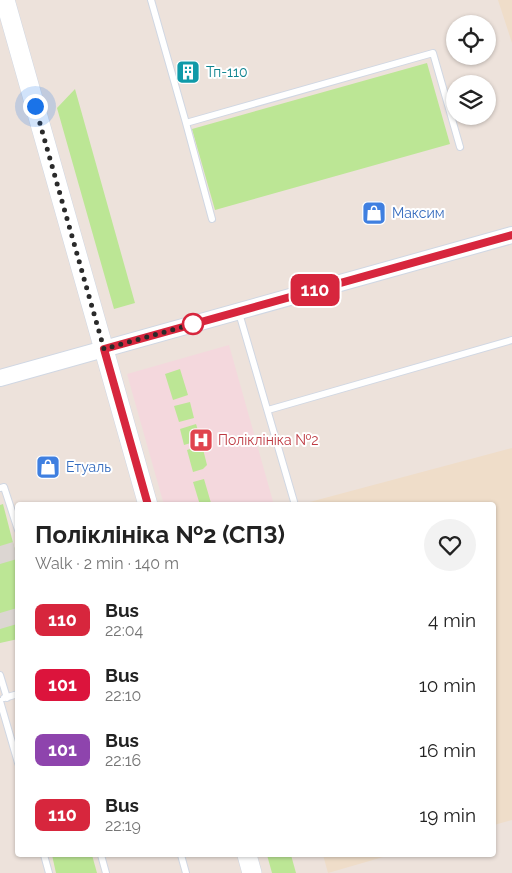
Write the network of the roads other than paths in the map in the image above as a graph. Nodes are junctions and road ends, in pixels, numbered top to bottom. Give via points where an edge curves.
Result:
1 (5, 0) edge
2 (151, 0) edge
3 (186, 123) junction
4 (460, 147) dead end
5 (212, 219) dead end
6 (512, 234) edge
7 (239, 311) junction
8 (512, 340) edge
9 (104, 349) junction
10 (0, 378) edge
11 (268, 410) junction
12 (0, 488) edge
13 (147, 502) edge
14 (294, 502) edge
15 (15, 521) edge
16 (0, 675) edge
17 (15, 695) edge
18 (2, 699) edge
19 (15, 751) edge
20 (45, 857) edge
21 (102, 857) edge
22 (182, 857) edge
23 (248, 857) edge
24 (49, 873) edge
25 (106, 873) edge
26 (186, 873) edge
27 (252, 873) edge

1 - 9 main road
2 - 3 lane
3 - 4 lane via 433,53
3 - 5 lane
6 - 7 street
7 - 9 street
7 - 11 lane
8 - 11 lane
9 - 10 street
9 - 13 main road
11 - 14 lane
12 - 15 lane via 4,487
16 - 18 lane
17 - 18 lane
18 - 19 lane
20 - 24 lane
21 - 25 lane
22 - 26 lane
23 - 27 main road

